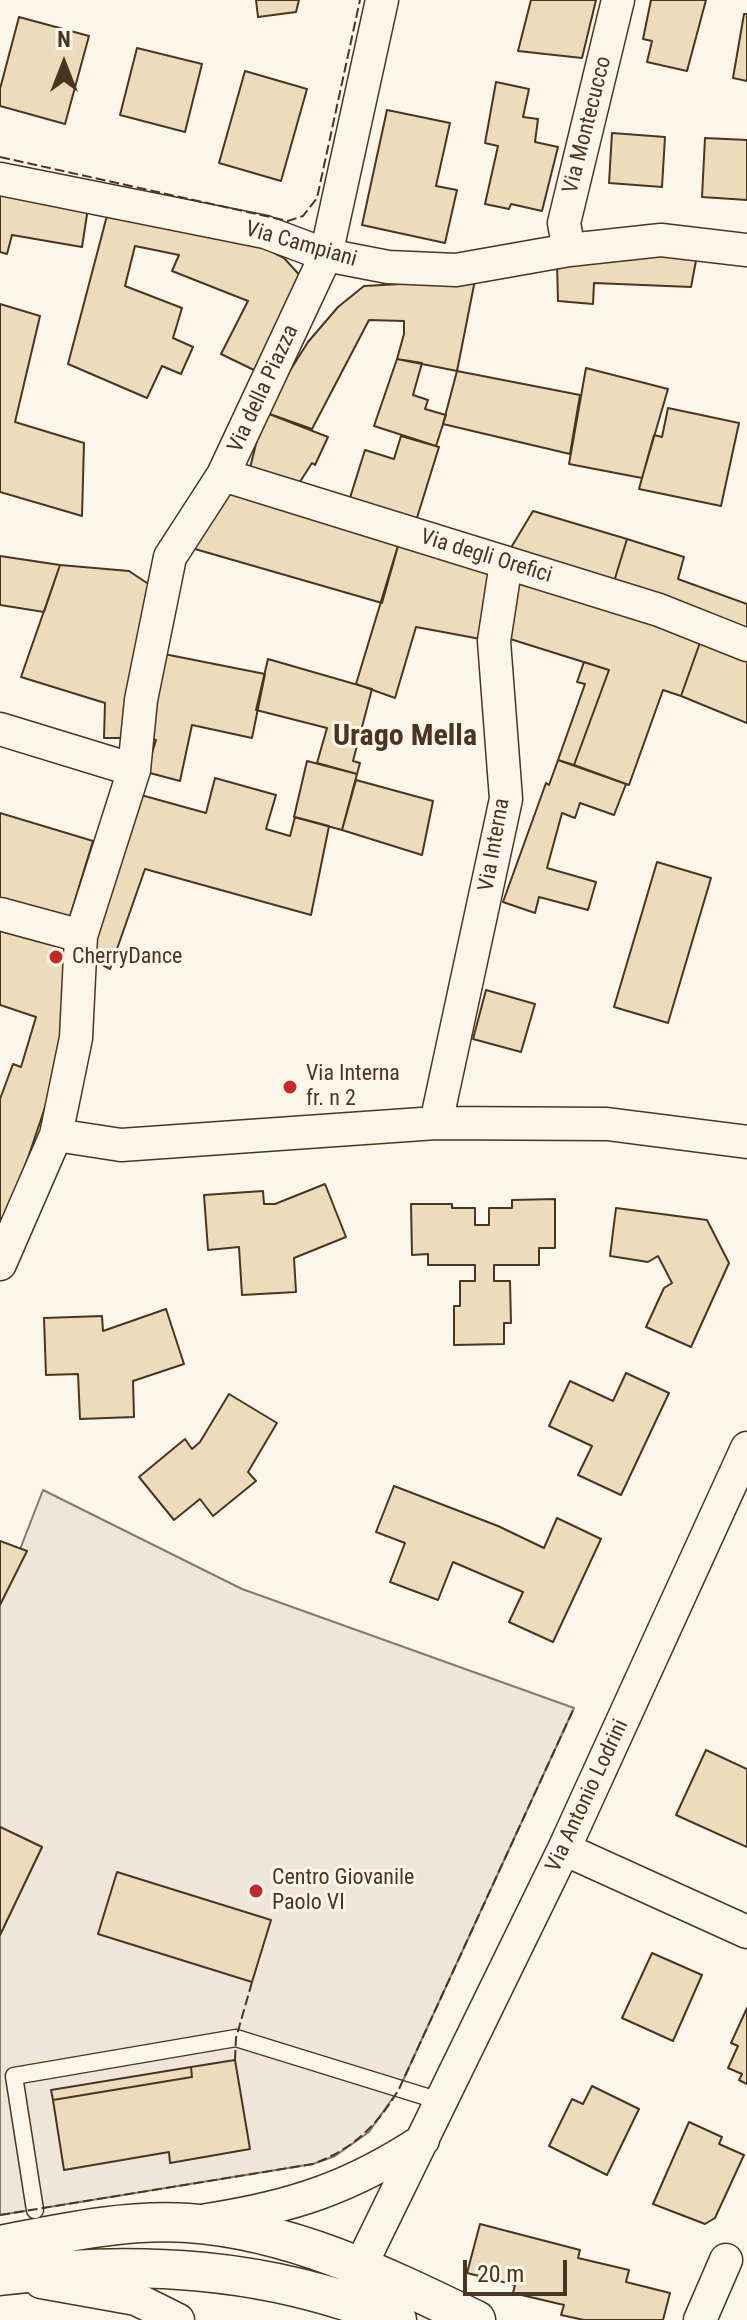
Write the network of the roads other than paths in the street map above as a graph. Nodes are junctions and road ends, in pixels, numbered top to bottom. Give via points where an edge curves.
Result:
1 (382, 0) edge
2 (618, 0) edge
3 (0, 179) edge
4 (569, 250) junction
5 (747, 250) edge
6 (326, 255) junction
7 (223, 475) junction
8 (506, 563) junction
9 (747, 645) edge
10 (0, 729) edge
11 (134, 770) junction
12 (0, 914) edge
13 (81, 936) junction
14 (436, 1123) junction
15 (56, 1135) junction
16 (747, 1142) edge
17 (0, 1264) edge
18 (747, 1448) edge
19 (564, 1849) junction
20 (747, 1932) edge
21 (443, 2102) junction
22 (423, 2140) junction
23 (35, 2210) dead end
24 (185, 2223) junction
25 (726, 2260) dead end
26 (5, 2265) edge
27 (346, 2296) edge
28 (178, 2320) edge
29 (397, 2320) edge
30 (476, 2320) edge
31 (700, 2320) edge

1 - 6 street, Via della Piazza
2 - 4 street, Via Montecucco via 564,223
3 - 6 street, Via Campiani via 265,232
4 - 5 street, Via Campiani via 661,240
4 - 6 street, Via Campiani via 456,270 388,267
6 - 7 street, Via della Piazza
7 - 8 street, Via degli Orefici
7 - 11 street, Via della Piazza via 170,557 141,700
8 - 9 street, Via degli Orefici via 659,610
8 - 14 street, Via Interna via 494,641 506,799
10 - 11 street
11 - 13 street, Via della Piazza
12 - 13 street
13 - 15 street, Via della Piazza via 76,1038
14 - 15 street via 121,1145
14 - 16 street via 607,1124
15 - 17 street, Via della Piazza
18 - 19 street, Via Antonio Lodrini
19 - 20 street
19 - 21 street, Via Antonio Lodrini
21 - 22 street, Via Antonio Lodrini
21 - 23 lane via 236,2038 14,2076
22 - 24 street, Via Antonio Lodrini via 366,2176 315,2197
22 - 27 street, Via Antonio Lodrini
24 - 26 street via 106,2227
24 - 27 street via 292,2241
25 - 31 street
26 - 27 street via 199,2269
26 - 28 street via 136,2299
27 - 29 street
27 - 30 street

